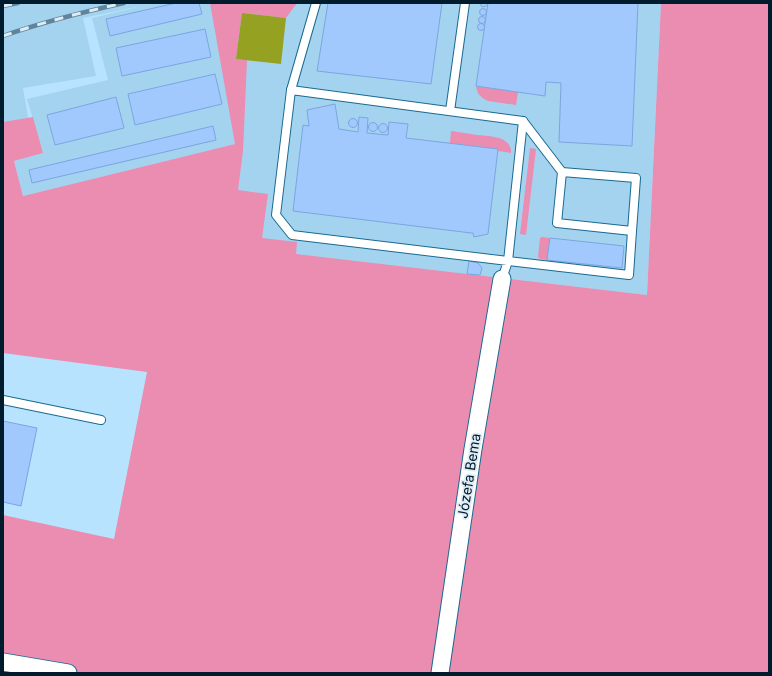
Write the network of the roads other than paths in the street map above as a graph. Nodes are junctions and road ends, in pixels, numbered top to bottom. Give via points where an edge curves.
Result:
1 (316, 3) edge
2 (465, 3) edge
3 (291, 90) junction
4 (450, 111) junction
5 (523, 122) junction
6 (562, 172) junction
7 (632, 231) junction
8 (508, 261) junction
9 (502, 278) joint
10 (3, 400) edge
11 (101, 420) dead end
12 (3, 662) edge
13 (68, 673) edge
14 (440, 673) edge

1 - 3 lane
2 - 4 lane
3 - 4 lane
3 - 8 lane via 276,214 292,235
4 - 5 lane
5 - 6 lane
5 - 8 lane
6 - 7 lane via 557,223
6 - 7 lane via 636,178
7 - 8 lane via 629,275
8 - 9 lane
9 - 14 street, Józefa Bema via 473,448
10 - 11 lane
12 - 13 street

